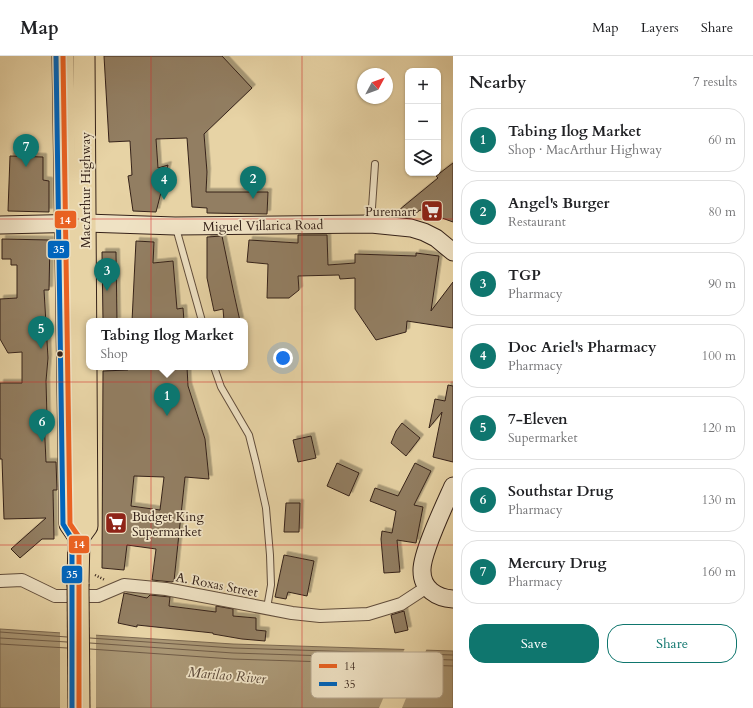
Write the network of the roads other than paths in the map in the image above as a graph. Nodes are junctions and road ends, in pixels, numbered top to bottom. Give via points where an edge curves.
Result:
1 (63, 56) edge
2 (84, 56) edge
3 (375, 164) dead end
4 (76, 224) junction
5 (371, 224) junction
6 (0, 225) edge
7 (176, 226) junction
8 (453, 252) edge
9 (201, 318) edge
10 (215, 370) edge
11 (453, 486) edge
12 (0, 581) edge
13 (427, 587) junction
14 (453, 599) edge
15 (267, 608) junction
16 (79, 708) edge

1 - 4 highway, MacArthur Highway
2 - 4 highway, MacArthur Highway
3 - 5 lane
4 - 6 main road, Miguel Villarica Road
4 - 7 main road, Miguel Villarica Road
4 - 16 highway, MacArthur Highway, bridge via 87,526 80,537
5 - 7 main road, Miguel Villarica Road
5 - 8 main road, Miguel Villarica Road via 417,230 436,238
7 - 9 lane
10 - 15 lane via 221,387 249,435 266,508 271,585
11 - 13 main road via 424,558 422,571
12 - 15 street, A. Roxas Street via 22,580 56,596 98,596 124,585 166,589
13 - 14 main road via 438,597
13 - 15 street, A. Roxas Street via 401,604 368,614 320,616

